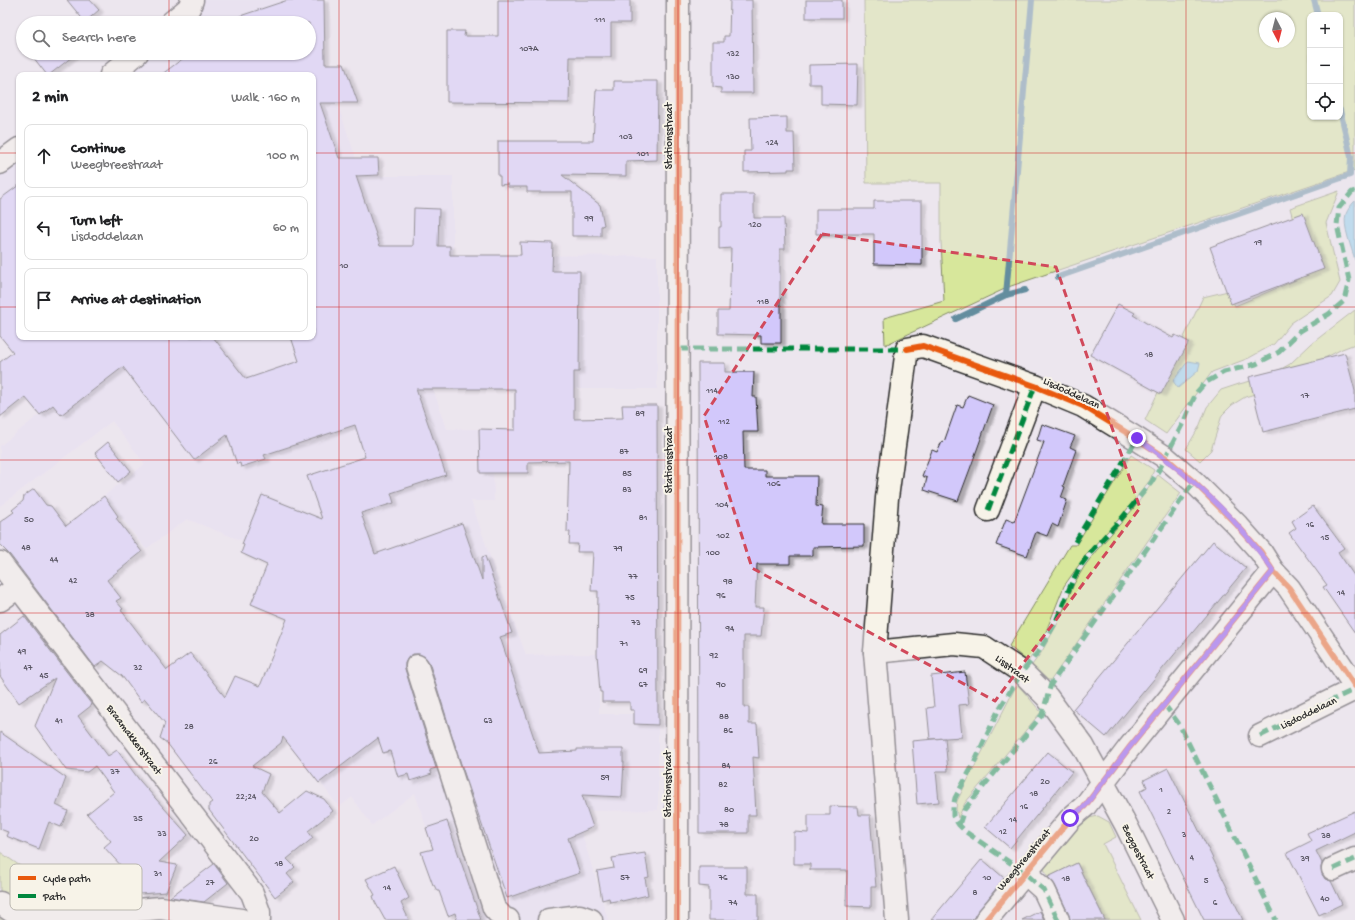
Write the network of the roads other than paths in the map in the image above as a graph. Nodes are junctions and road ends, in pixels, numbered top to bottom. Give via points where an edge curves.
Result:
1 (192, 0) edge
2 (678, 0) edge
3 (179, 16) edge
4 (129, 60) edge
5 (115, 72) edge
6 (16, 151) edge
7 (0, 163) edge
8 (1035, 386) junction
9 (988, 510) dead end
10 (0, 563) edge
11 (1273, 571) junction
12 (18, 587) junction
13 (0, 600) edge
14 (875, 652) junction
15 (417, 666) dead end
16 (1355, 686) edge
17 (1355, 689) edge
18 (1260, 736) dead end
19 (1103, 782) junction
20 (1355, 859) edge
21 (1333, 870) dead end
22 (1025, 873) junction
23 (0, 903) edge
24 (10, 910) edge
25 (10, 910) edge
26 (111, 916) edge
27 (241, 920) edge
28 (259, 920) edge
29 (508, 920) edge
30 (549, 920) edge
31 (591, 920) edge
32 (677, 920) edge
33 (897, 920) edge
34 (986, 920) edge
35 (1058, 920) edge
36 (1173, 920) edge

1 - 3 street via 189,8
2 - 32 street, Stationsstraat
4 - 5 street
6 - 7 street
8 - 9 street, Lisdoddelaan
8 - 11 street, Lisdoddelaan via 1083,406 1165,457 1237,524 1261,552
8 - 14 street, Lisdoddelaan via 923,346 907,349 887,498
10 - 12 street, Braamakkerstraat
11 - 16 street, Lisdoddelaan via 1289,588
11 - 19 street, Weegbreestraat
12 - 13 street
12 - 28 street, Braamakkerstraat via 252,893 259,912
14 - 19 street, Lisstraat via 954,644 984,647 1022,672 1047,697 1083,746
14 - 33 street
15 - 29 street via 494,908
17 - 18 street, Lisdoddelaan
19 - 22 street, Weegbreestraat
19 - 36 street, Zeggestraat
20 - 21 street
22 - 34 street, Weegbreestraat
22 - 35 street via 1044,890
23 - 24 street
25 - 26 street via 18,915 49,917
26 - 27 street via 161,908
30 - 31 street via 580,916

